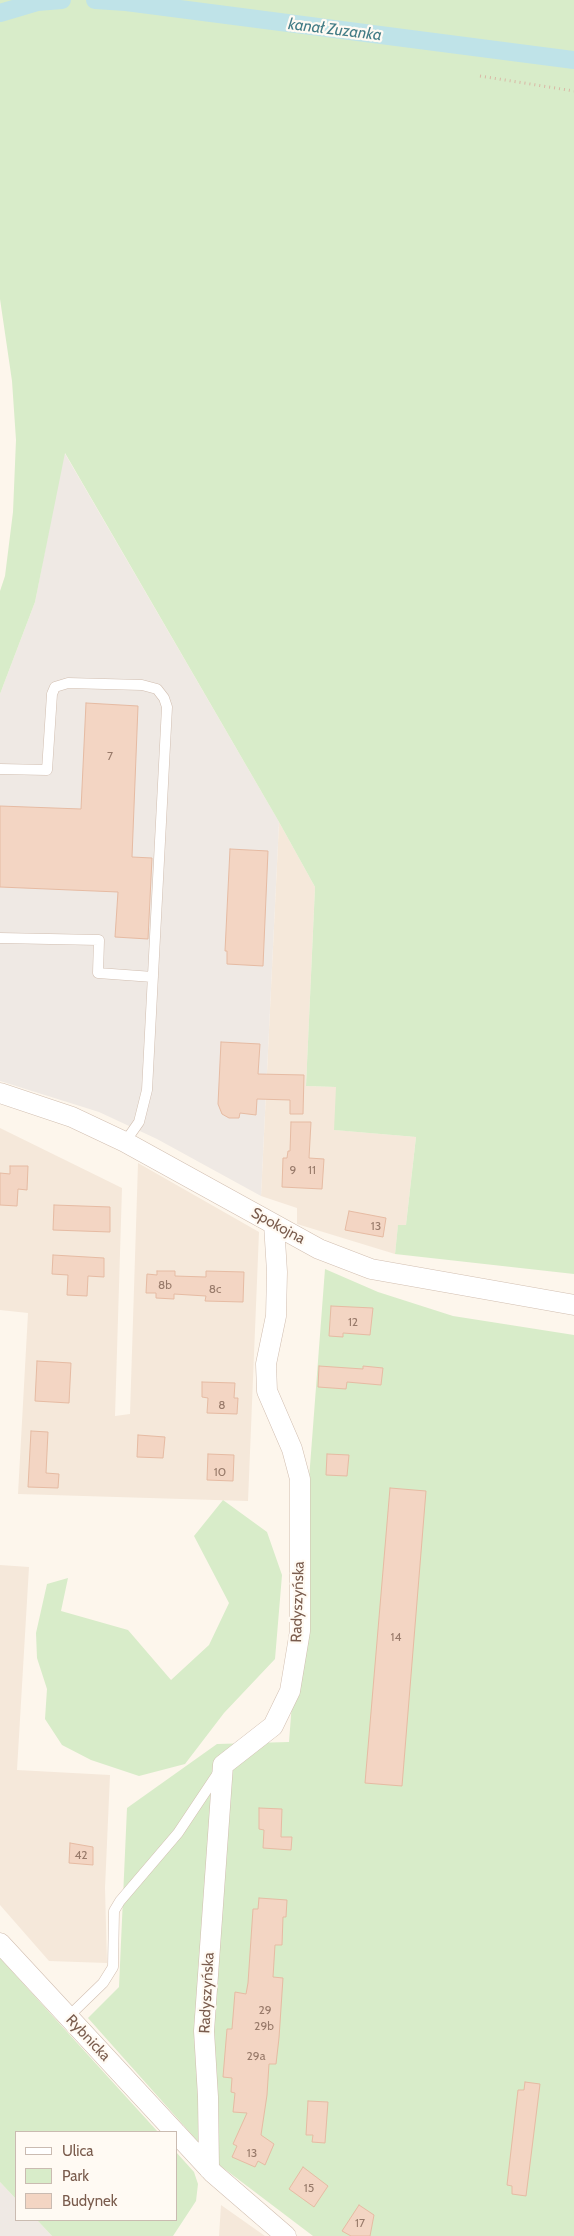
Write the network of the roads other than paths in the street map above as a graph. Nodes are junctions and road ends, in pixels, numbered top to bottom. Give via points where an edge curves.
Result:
1 (0, 769) edge
2 (0, 938) edge
3 (153, 977) junction
4 (0, 1093) edge
5 (125, 1142) junction
6 (274, 1224) junction
7 (574, 1305) edge
8 (223, 1765) junction
9 (0, 1943) edge
10 (68, 2017) junction
11 (174, 2131) edge
12 (178, 2135) edge
13 (209, 2169) junction
14 (286, 2236) edge

1 - 3 lane via 47,770 55,687 68,683 142,685 157,689 164,698 167,708
2 - 3 lane via 99,940 98,973
3 - 5 lane via 144,1110
4 - 5 street, Spokojna via 72,1117
5 - 6 street, Spokojna
6 - 7 street, Spokojna via 319,1249 371,1269
6 - 8 street, Radyszyńska via 276,1316 266,1364 267,1391 292,1449 300,1479 300,1631 290,1691 273,1726
8 - 10 lane via 178,1833 120,1901 114,1911 112,1967 103,1983
8 - 13 street, Radyszyńska via 204,2031
9 - 10 street, Rybnicka
10 - 11 street, Rybnicka
12 - 13 street, Rybnicka
13 - 14 street, Rybnicka

